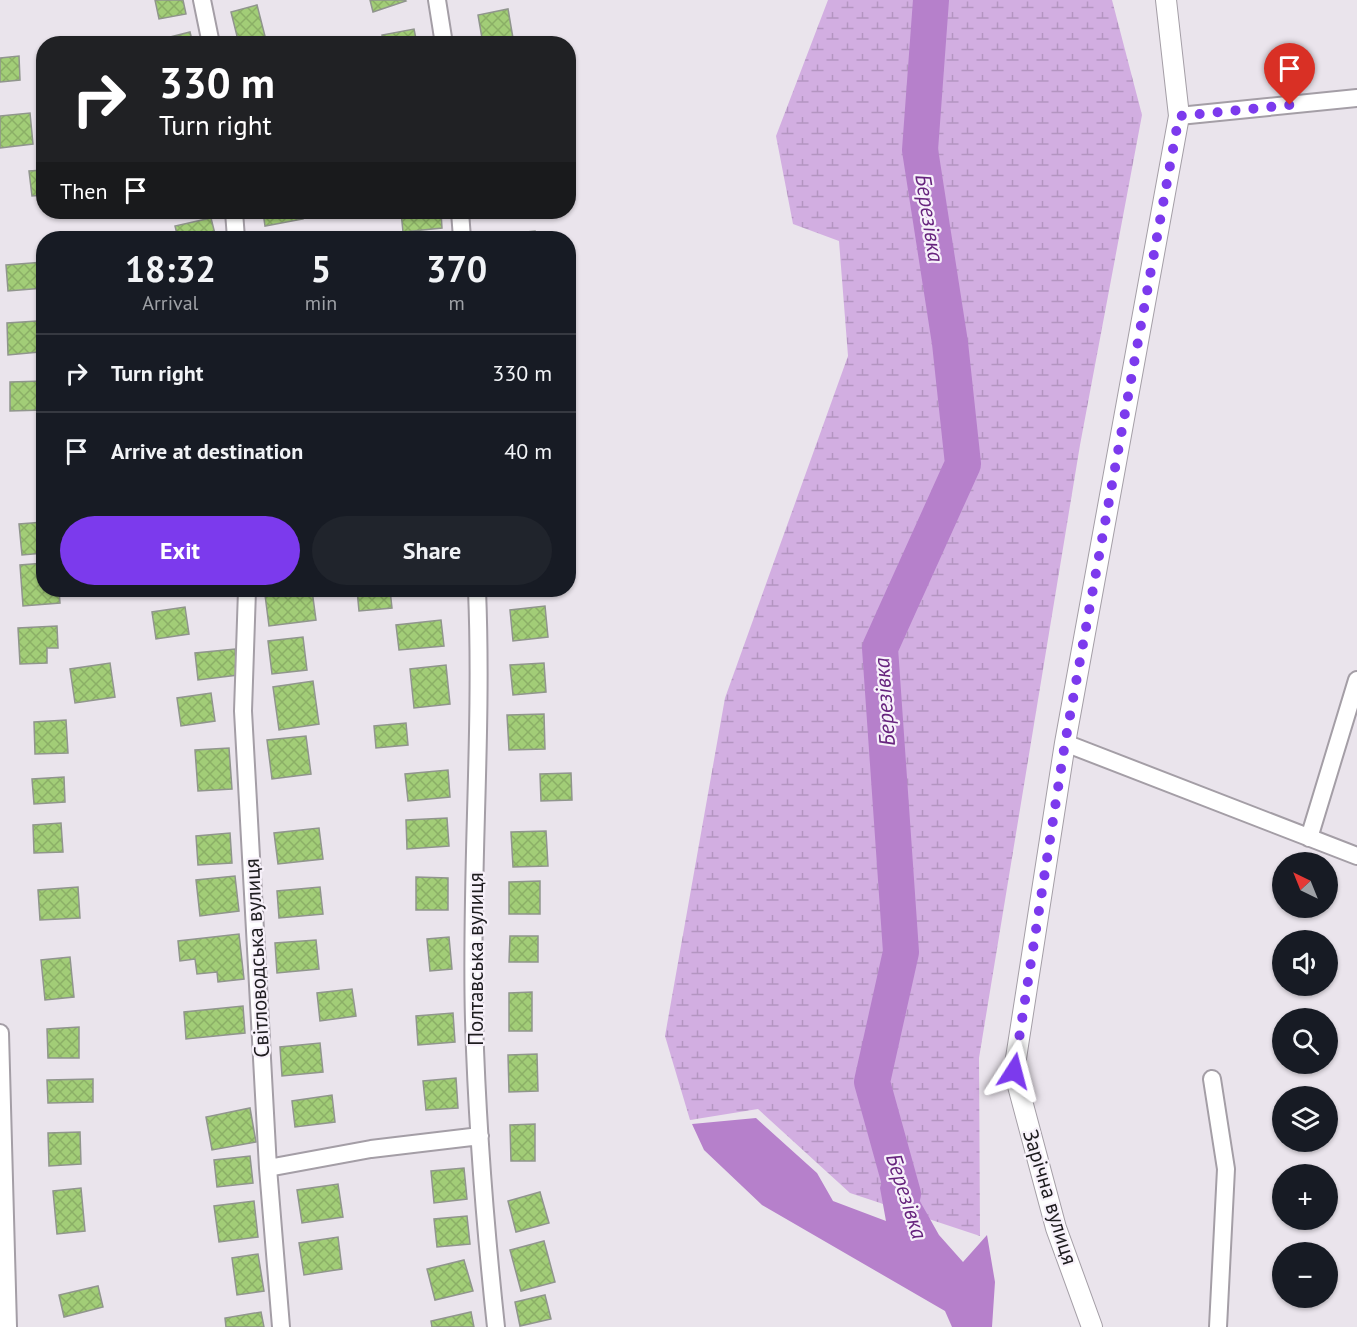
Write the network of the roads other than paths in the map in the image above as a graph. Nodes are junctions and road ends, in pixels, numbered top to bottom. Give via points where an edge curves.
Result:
1 (202, 0) edge
2 (437, 0) edge
3 (1166, 0) edge
4 (210, 36) edge
5 (443, 36) edge
6 (1357, 98) edge
7 (1179, 116) junction
8 (247, 597) edge
9 (477, 597) edge
10 (1357, 680) edge
11 (1065, 743) junction
12 (1309, 838) junction
13 (1357, 856) edge
14 (0, 1033) edge
15 (1212, 1079) dead end
16 (480, 1136) junction
17 (268, 1167) junction
18 (8, 1327) edge
19 (281, 1327) edge
20 (496, 1327) edge
21 (1092, 1327) edge
22 (1218, 1327) edge

1 - 4 street
2 - 5 street
3 - 7 street, Зарічна вулиця
6 - 7 street
7 - 11 street, Зарічна вулиця
8 - 17 street, Світловодська вулиця via 243,711
9 - 16 street, Полтавська вулиця via 480,658 474,1019
10 - 12 street
11 - 12 street
11 - 21 street, Зарічна вулиця via 1014,1071 1056,1228
12 - 13 street
14 - 18 street
15 - 22 street via 1226,1169
16 - 17 street
16 - 20 street, Полтавська вулиця
17 - 19 street, Світловодська вулиця

